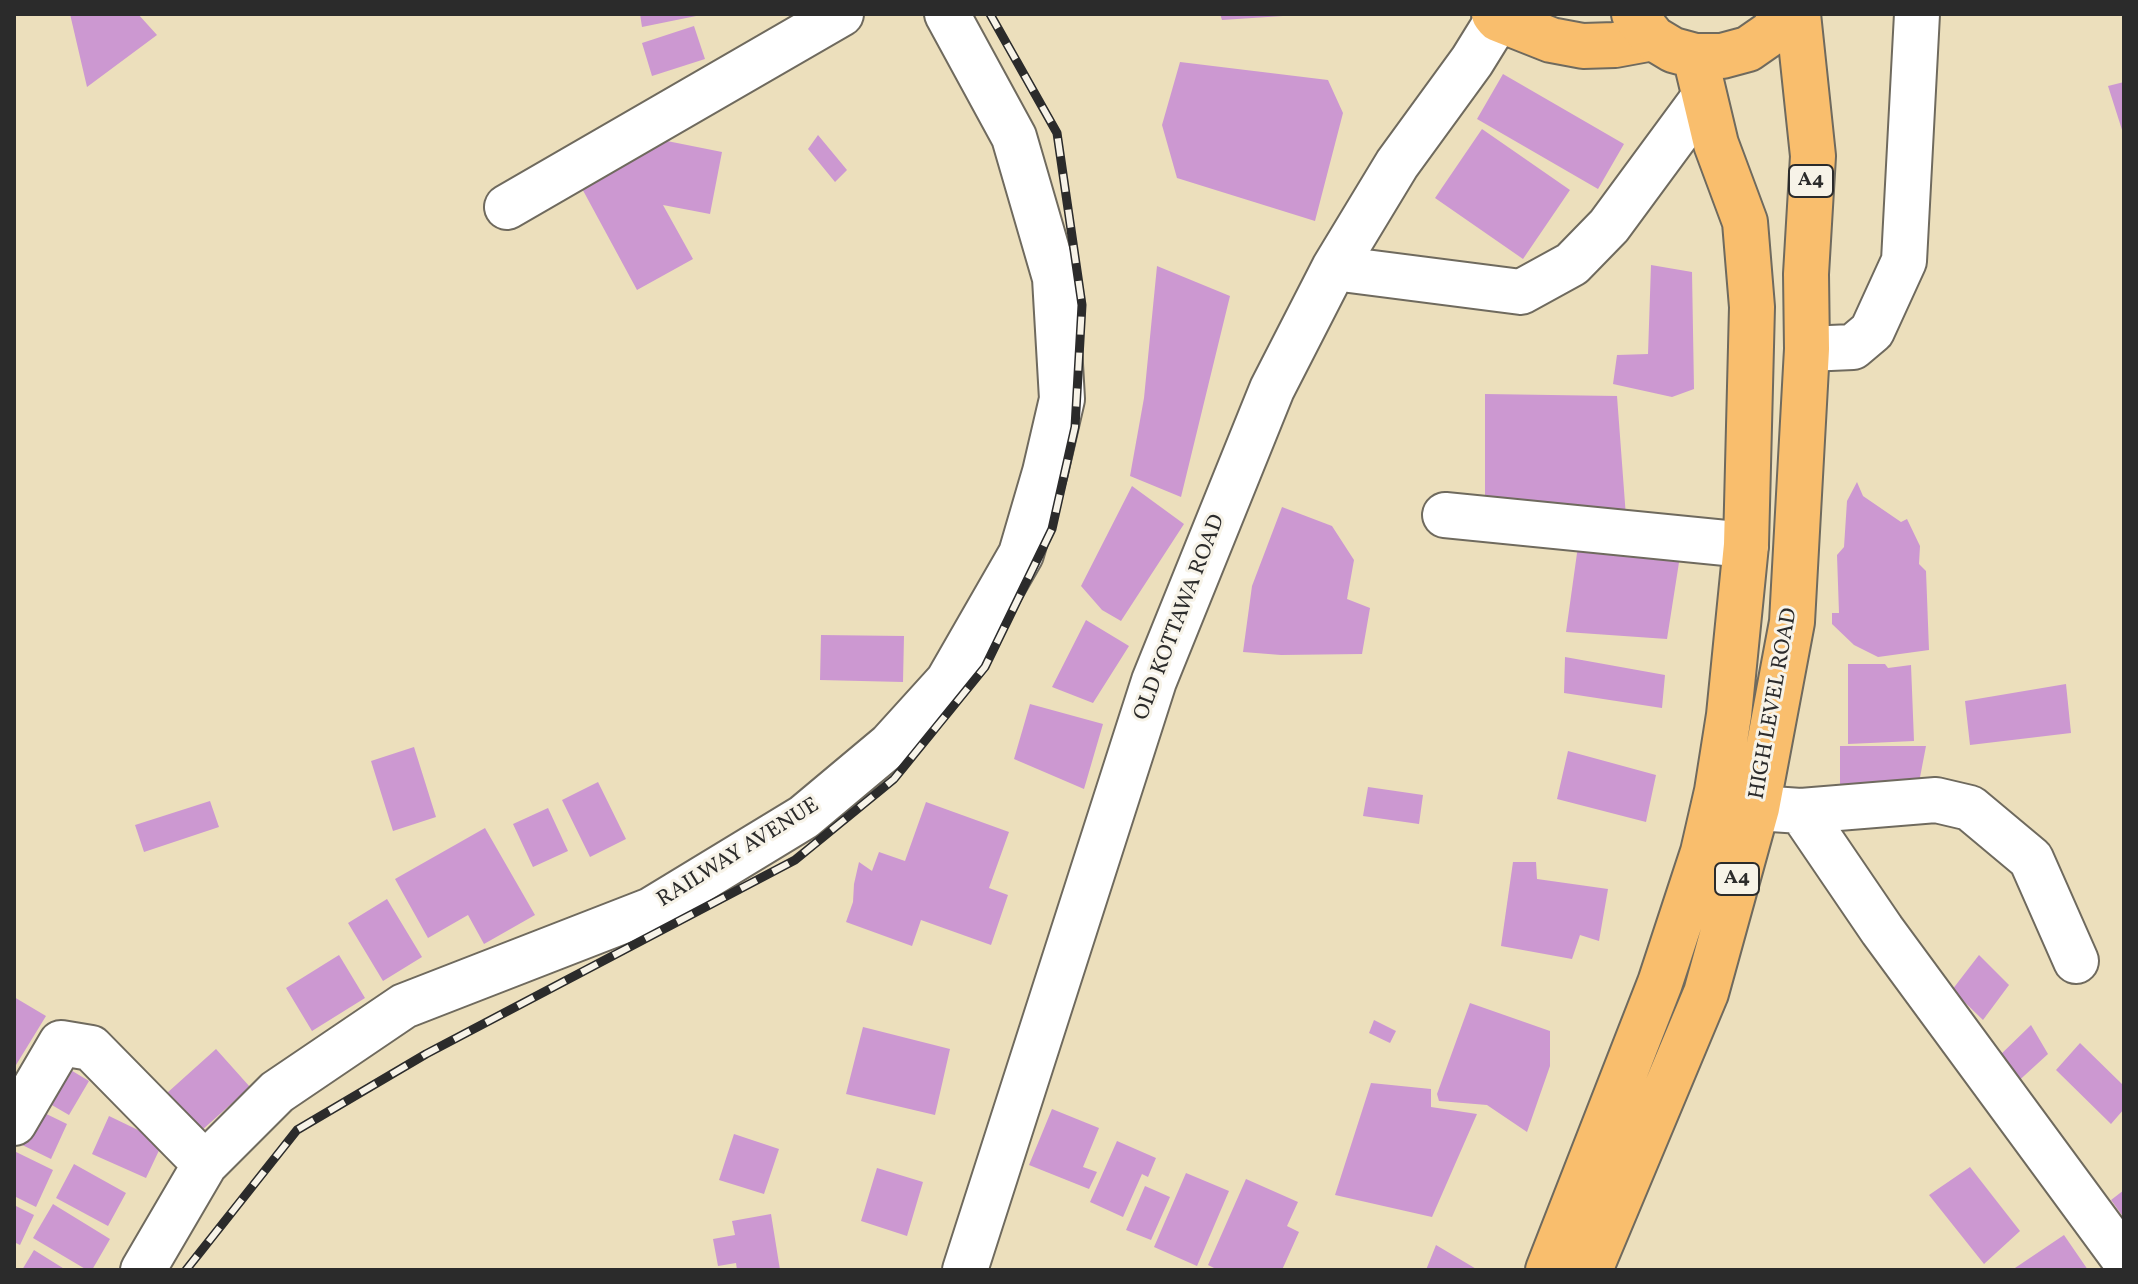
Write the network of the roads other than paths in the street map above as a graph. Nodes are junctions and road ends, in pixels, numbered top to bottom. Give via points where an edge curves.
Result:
1 (841, 14) edge
2 (947, 14) edge
3 (1785, 14) edge
4 (1798, 14) edge
5 (1917, 14) edge
6 (1498, 16) edge
7 (1643, 26) edge
8 (1700, 77) junction
9 (507, 207) dead end
10 (1334, 268) junction
11 (1807, 349) junction
12 (1445, 515) dead end
13 (1746, 545) junction
14 (1757, 808) junction
15 (1801, 811) junction
16 (2076, 961) dead end
17 (14, 1123) edge
18 (205, 1164) junction
19 (2124, 1259) edge
20 (143, 1270) edge
21 (965, 1270) edge
22 (1548, 1270) edge
23 (1590, 1270) edge

1 - 9 street
2 - 18 street, RAILWAY AVENUE via 1014,137 1055,278 1062,399 1021,554 948,681 890,745 804,817 651,910 404,1006 277,1092
3 - 8 main road via 1771,33 1748,49 1722,56
4 - 11 main road, HIGH LEVEL ROAD / A4 via 1813,156
5 - 11 street via 1904,261 1872,331 1853,347
6 - 7 main road via 1551,40 1583,46 1615,45
6 - 10 street, OLD KOTTAWA ROAD
7 - 8 main road
8 - 10 street via 1609,226 1572,264 1521,292
8 - 13 main road, HIGH LEVEL ROAD / A4 via 1726,175 1745,222 1750,265
10 - 21 street, OLD KOTTAWA ROAD via 1272,389 1154,681
11 - 14 main road, HIGH LEVEL ROAD / A4 via 1792,622
12 - 13 street
13 - 22 main road, HIGH LEVEL ROAD / A4 via 1729,715 1703,852 1660,983
14 - 15 street
14 - 23 main road, HIGH LEVEL ROAD / A4 via 1706,993
15 - 16 street via 1936,800 1970,808 2031,859
15 - 19 street
17 - 18 street via 61,1043 91,1048
18 - 20 street, RAILWAY AVENUE

